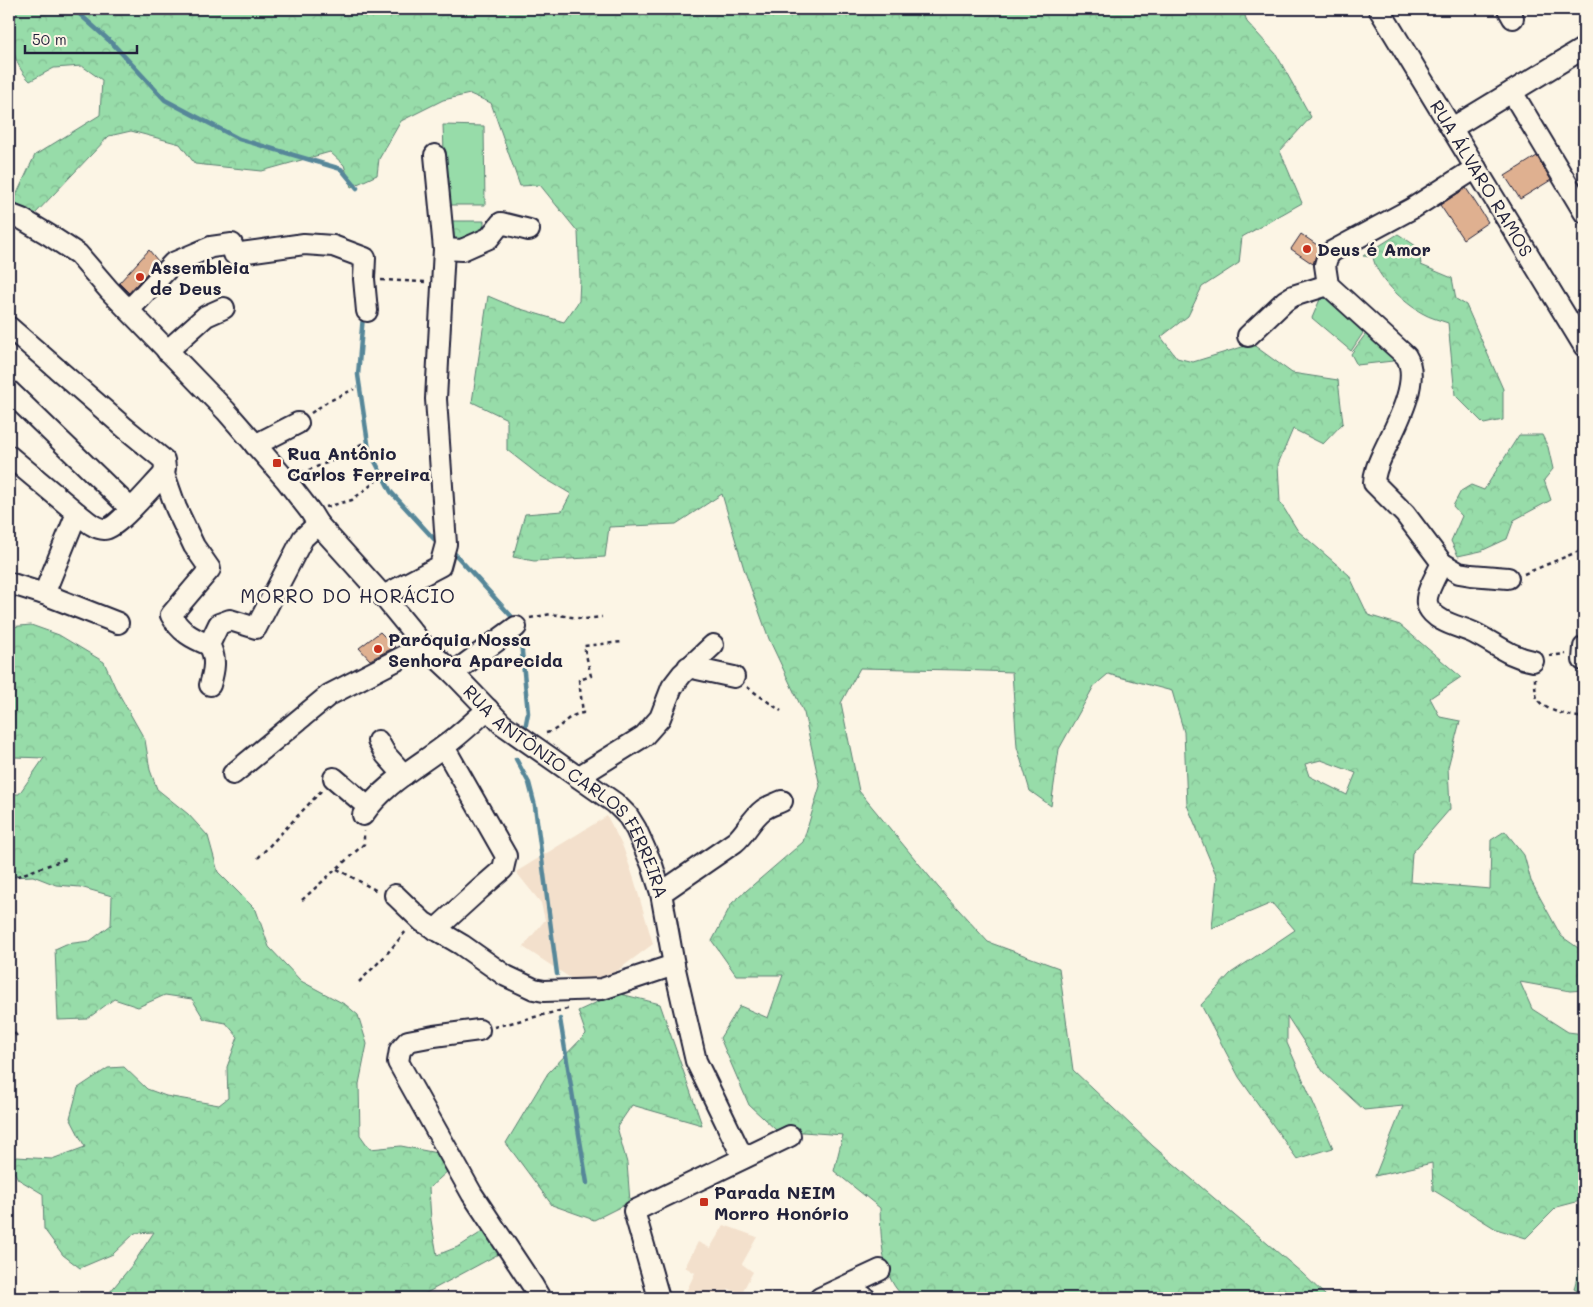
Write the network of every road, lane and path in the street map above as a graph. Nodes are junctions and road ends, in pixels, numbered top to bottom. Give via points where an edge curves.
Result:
1 (1379, 9) edge
2 (1584, 48) edge
3 (1512, 92) junction
4 (1452, 128) junction
5 (435, 155) dead end
6 (1476, 168) junction
7 (1584, 212) edge
8 (9, 214) edge
9 (530, 230) dead end
10 (444, 249) junction
11 (364, 279) junction
12 (444, 282) junction
13 (1328, 285) junction
14 (224, 308) dead end
15 (129, 310) junction
16 (367, 311) dead end
17 (9, 327) edge
18 (1248, 336) dead end
19 (1584, 346) edge
20 (167, 351) junction
21 (354, 389) dead end
22 (9, 391) edge
23 (298, 423) joint
24 (365, 442) dead end
25 (255, 445) junction
26 (9, 456) edge
27 (164, 474) junction
28 (286, 480) junction
29 (376, 481) dead end
30 (131, 509) junction
31 (77, 514) junction
32 (314, 518) junction
33 (1584, 549) edge
34 (1442, 563) junction
35 (1508, 578) joint
36 (9, 582) edge
37 (44, 594) junction
38 (383, 596) junction
39 (602, 617) dead end
40 (118, 623) dead end
41 (516, 627) joint
42 (622, 642) dead end
43 (209, 644) junction
44 (424, 646) junction
45 (713, 646) dead end
46 (1584, 654) edge
47 (1533, 661) junction
48 (688, 666) junction
49 (453, 672) junction
50 (734, 677) joint
51 (210, 685) dead end
52 (488, 709) junction
53 (781, 711) dead end
54 (1584, 718) edge
55 (523, 740) junction
56 (378, 741) dead end
57 (444, 747) junction
58 (233, 774) dead end
59 (404, 775) junction
60 (578, 777) junction
61 (334, 778) joint
62 (782, 801) dead end
63 (366, 811) junction
64 (69, 858) dead end
65 (258, 858) dead end
66 (337, 869) junction
67 (9, 879) edge
68 (660, 893) junction
69 (395, 895) joint
70 (302, 900) dead end
71 (418, 917) junction
72 (436, 930) junction
73 (674, 965) junction
74 (359, 982) dead end
75 (577, 1005) dead end
76 (9, 1027) edge
77 (479, 1030) joint
78 (17, 1036) dead end
79 (790, 1136) dead end
80 (743, 1158) junction
81 (880, 1270) dead end
82 (848, 1286) junction
83 (540, 1298) edge
84 (659, 1298) edge
85 (820, 1298) edge
86 (865, 1298) edge

1 - 4 street, RUA ÁLVARO RAMOS
2 - 3 street
3 - 4 street
3 - 7 street
4 - 6 street, RUA ÁLVARO RAMOS
5 - 10 street
6 - 13 street via 1413,208 1331,252 1325,265
6 - 19 street, RUA ÁLVARO RAMOS
8 - 15 street, RUA ANTÔNIO CARLOS FERREIRA via 78,254
9 - 10 street via 501,223 489,238 462,250
10 - 12 street
11 - 12 path
11 - 15 street via 365,258 333,246 304,244 234,254 232,244 210,247 172,263
11 - 16 street
12 - 38 street via 436,399 446,544 440,566
13 - 18 street via 1285,301
13 - 34 street via 1410,362 1412,370 1404,405 1376,469 1374,482 1405,514
14 - 20 street via 206,316
15 - 20 street, RUA ANTÔNIO CARLOS FERREIRA
17 - 27 street via 164,460
20 - 25 street, RUA ANTÔNIO CARLOS FERREIRA
21 - 23 path via 327,402
22 - 30 street
23 - 25 street
24 - 28 path via 334,460
25 - 28 street, RUA ANTÔNIO CARLOS FERREIRA
26 - 31 street
27 - 30 street
27 - 43 street via 194,546 210,569 172,616 185,633
28 - 32 street, RUA ANTÔNIO CARLOS FERREIRA
29 - 32 path via 352,500
30 - 31 street via 110,529 95,527
31 - 37 street
32 - 38 street, RUA ANTÔNIO CARLOS FERREIRA
32 - 43 street via 256,628 230,620 219,624
33 - 35 path
34 - 35 street via 1471,576
34 - 47 street via 1428,595 1427,603 1432,612 1520,659
36 - 37 street
37 - 40 street
38 - 44 street, RUA ANTÔNIO CARLOS FERREIRA
39 - 41 path via 585,619 551,614 525,620
41 - 49 street
42 - 55 path via 584,646 590,676 579,680 583,713 572,714 555,731
43 - 51 street via 214,653
44 - 49 street, RUA ANTÔNIO CARLOS FERREIRA
44 - 58 street via 330,695
45 - 48 street
46 - 47 path via 1574,665 1571,654
47 - 54 path via 1540,703 1561,714
48 - 50 street
48 - 60 street via 672,687 653,727
49 - 52 street, RUA ANTÔNIO CARLOS FERREIRA
50 - 53 path
52 - 55 street, RUA ANTÔNIO CARLOS FERREIRA
52 - 57 street
55 - 60 street, RUA ANTÔNIO CARLOS FERREIRA
56 - 59 street
57 - 59 street
57 - 72 street via 506,856 503,869
59 - 63 street
60 - 68 street, RUA ANTÔNIO CARLOS FERREIRA via 628,816 643,844
61 - 63 street
61 - 65 path
62 - 68 street via 756,816 743,836
63 - 66 path via 364,844
64 - 67 path
66 - 69 path via 378,892
66 - 70 path
68 - 73 street, RUA ANTÔNIO CARLOS FERREIRA
69 - 71 street
71 - 72 street
71 - 74 path
72 - 73 street via 506,976 544,991 602,989
73 - 80 street, RUA ANTÔNIO CARLOS FERREIRA via 696,1061
75 - 77 path via 568,1010
76 - 78 path
77 - 83 street via 408,1041 400,1050 398,1062 472,1194
79 - 80 street
80 - 84 street via 634,1211
81 - 82 street
82 - 85 street
82 - 86 street

